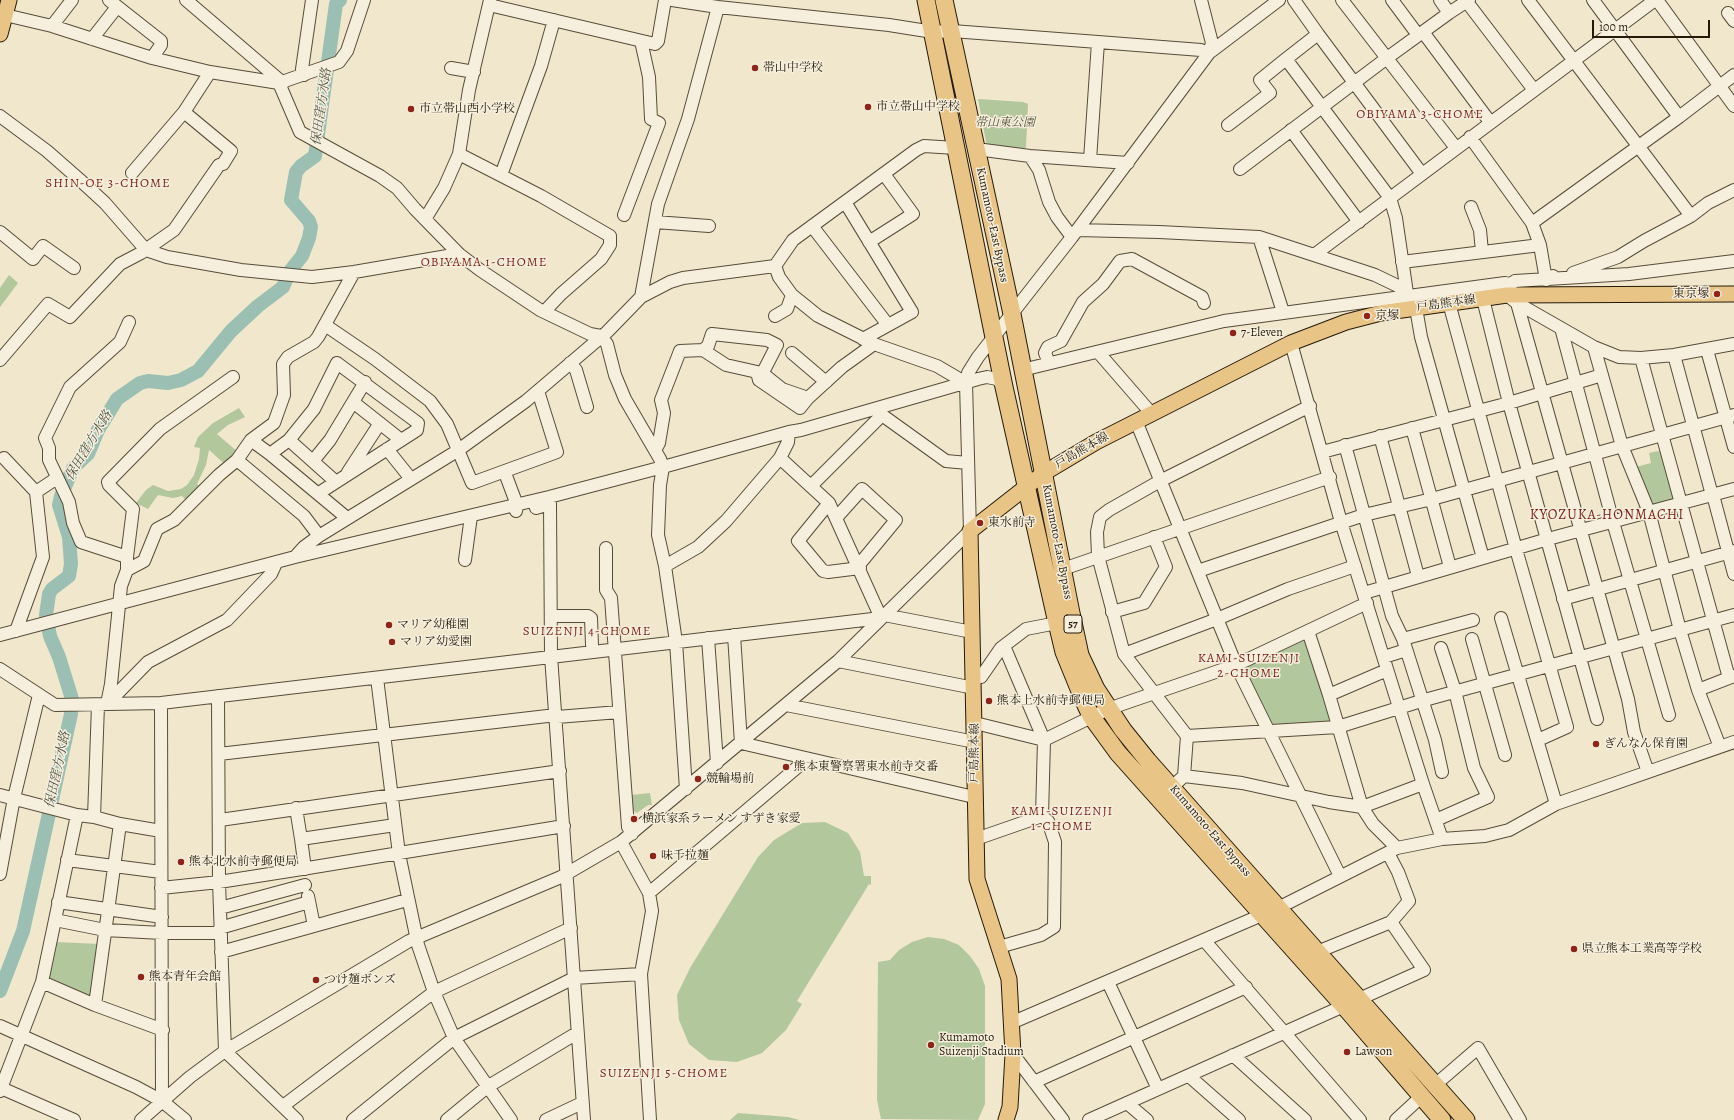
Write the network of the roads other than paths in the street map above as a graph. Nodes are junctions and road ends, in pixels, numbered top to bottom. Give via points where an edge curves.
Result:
1 (9, 0) edge
2 (72, 0) edge
3 (186, 0) edge
4 (312, 0) edge
5 (364, 0) edge
6 (665, 0) edge
7 (672, 0) edge
8 (926, 0) edge
9 (944, 0) edge
10 (1201, 0) edge
11 (1279, 0) edge
12 (1294, 0) edge
13 (1342, 0) edge
14 (1392, 0) edge
15 (1440, 0) edge
16 (1528, 0) edge
17 (1593, 0) edge
18 (1468, 1) edge
19 (1653, 1) edge
20 (489, 2) edge
21 (113, 3) edge
22 (719, 5) edge
23 (1449, 13) junction
24 (5, 15) junction
25 (554, 20) junction
26 (52, 26) junction
27 (1615, 30) junction
28 (952, 31) junction
29 (933, 32) junction
30 (0, 34) edge
31 (1318, 34) junction
32 (1420, 34) junction
33 (92, 39) junction
34 (641, 41) junction
35 (1098, 42) junction
36 (1209, 53) junction
37 (152, 58) junction
38 (1387, 58) junction
39 (1286, 59) junction
40 (1572, 61) junction
41 (451, 68) dead end
42 (210, 72) junction
43 (474, 72) junction
44 (304, 75) junction
45 (1734, 75) edge
46 (281, 83) junction
47 (1354, 83) junction
48 (1719, 86) junction
49 (1534, 90) junction
50 (1734, 106) edge
51 (1323, 107) junction
52 (184, 112) junction
53 (0, 116) edge
54 (1679, 117) junction
55 (1490, 122) junction
56 (1228, 125) dead end
57 (1291, 130) junction
58 (1470, 138) junction
59 (1637, 147) junction
60 (956, 148) junction
61 (1456, 148) junction
62 (976, 150) junction
63 (459, 154) junction
64 (1030, 156) junction
65 (1090, 160) junction
66 (1128, 163) junction
67 (1240, 169) dead end
68 (132, 172) dead end
69 (884, 174) junction
70 (1422, 174) junction
71 (501, 175) junction
72 (1734, 190) edge
73 (1390, 198) junction
74 (845, 202) junction
75 (1471, 207) dead end
76 (624, 215) dead end
77 (1690, 216) junction
78 (424, 219) junction
79 (655, 222) junction
80 (1359, 222) junction
81 (1532, 223) junction
82 (709, 226) dead end
83 (812, 226) junction
84 (0, 232) edge
85 (1075, 234) junction
86 (1259, 237) junction
87 (869, 242) junction
88 (1540, 245) junction
89 (146, 250) junction
90 (1482, 252) junction
91 (459, 254) junction
92 (1314, 255) junction
93 (1734, 261) edge
94 (1402, 262) junction
95 (775, 266) junction
96 (74, 268) dead end
97 (354, 272) junction
98 (1546, 280) junction
99 (1511, 294) junction
100 (1734, 294) edge
101 (792, 295) junction
102 (641, 296) junction
103 (1483, 298) junction
104 (1411, 299) junction
105 (1204, 303) dead end
106 (1449, 303) junction
107 (544, 312) junction
108 (1283, 312) junction
109 (1012, 314) junction
110 (775, 316) dead end
111 (129, 322) dead end
112 (325, 325) junction
113 (888, 325) junction
114 (1561, 328) junction
115 (995, 334) junction
116 (601, 336) junction
117 (868, 341) junction
118 (1291, 342) junction
119 (1734, 344) edge
120 (1594, 347) junction
121 (703, 350) junction
122 (1707, 350) junction
123 (1098, 352) junction
124 (792, 353) dead end
125 (1674, 355) junction
126 (1641, 358) junction
127 (0, 360) edge
128 (570, 363) junction
129 (1049, 363) junction
130 (1022, 370) junction
131 (1602, 375) junction
132 (233, 377) dead end
133 (763, 379) junction
134 (365, 382) junction
135 (826, 382) junction
136 (966, 383) junction
137 (1576, 383) junction
138 (1004, 387) junction
139 (538, 391) junction
140 (1543, 393) junction
141 (808, 398) junction
142 (354, 402) junction
143 (1509, 403) junction
144 (1310, 406) junction
145 (587, 407) dead end
146 (800, 408) junction
147 (881, 411) junction
148 (1479, 411) junction
149 (1151, 413) junction
150 (1730, 416) edge
151 (1444, 420) junction
152 (1136, 421) junction
153 (380, 423) junction
154 (1693, 426) junction
155 (1412, 428) junction
156 (795, 431) junction
157 (1661, 435) junction
158 (1380, 436) junction
159 (251, 440) junction
160 (289, 440) junction
161 (401, 440) junction
162 (1345, 445) junction
163 (1622, 446) junction
164 (1734, 446) edge
165 (387, 449) junction
166 (655, 450) junction
167 (457, 451) junction
168 (1322, 452) junction
169 (1595, 453) junction
170 (270, 454) junction
171 (4, 458) dead end
172 (780, 458) junction
173 (237, 460) junction
174 (313, 460) junction
175 (968, 462) junction
176 (1560, 462) junction
177 (663, 467) junction
178 (1528, 471) junction
179 (505, 473) junction
180 (1044, 474) junction
181 (1330, 476) junction
182 (57, 478) junction
183 (341, 479) junction
184 (411, 479) junction
185 (1497, 480) junction
186 (1160, 481) junction
187 (811, 486) junction
188 (1027, 486) junction
189 (1734, 489) edge
190 (1463, 490) junction
191 (36, 492) junction
192 (319, 493) junction
193 (1713, 495) junction
194 (1432, 499) junction
195 (1682, 503) junction
196 (829, 504) junction
197 (517, 505) junction
198 (1399, 507) junction
199 (1649, 512) junction
200 (1364, 515) junction
201 (471, 516) junction
202 (347, 518) junction
203 (836, 518) junction
204 (1342, 522) junction
205 (1613, 522) junction
206 (1179, 528) junction
207 (970, 531) junction
208 (1580, 531) junction
209 (319, 536) junction
210 (1154, 537) junction
211 (1548, 539) junction
212 (606, 548) dead end
213 (1516, 549) junction
214 (1731, 552) edge
215 (1098, 556) junction
216 (127, 557) junction
217 (295, 558) junction
218 (1483, 558) junction
219 (465, 560) dead end
220 (1696, 562) junction
221 (276, 563) junction
222 (665, 566) junction
223 (1355, 566) junction
224 (859, 567) junction
225 (1450, 567) junction
226 (1063, 569) junction
227 (127, 570) junction
228 (1198, 571) junction
229 (1664, 571) junction
230 (1734, 574) edge
231 (1418, 576) junction
232 (1630, 580) junction
233 (1384, 586) junction
234 (1596, 589) junction
235 (1365, 598) junction
236 (1563, 598) junction
237 (119, 604) junction
238 (1112, 612) junction
239 (1734, 615) edge
240 (551, 616) junction
241 (882, 616) junction
242 (1501, 618) dead end
243 (1217, 619) junction
244 (1473, 620) dead end
245 (1713, 620) junction
246 (1056, 623) junction
247 (1680, 630) junction
248 (16, 631) junction
249 (1308, 631) junction
250 (972, 632) junction
251 (0, 635) edge
252 (734, 635) junction
253 (708, 638) junction
254 (1647, 638) junction
255 (1472, 639) dead end
256 (676, 642) junction
257 (1404, 644) junction
258 (592, 646) dead end
259 (1004, 646) junction
260 (1613, 647) junction
261 (1441, 648) dead end
262 (616, 649) junction
263 (1124, 654) junction
264 (551, 656) junction
265 (1384, 657) junction
266 (1580, 657) junction
267 (838, 661) junction
268 (1236, 665) junction
269 (1549, 666) junction
270 (0, 669) edge
271 (1387, 670) junction
272 (1517, 675) junction
273 (1731, 677) edge
274 (377, 678) junction
275 (974, 683) junction
276 (1485, 684) junction
277 (1698, 690) junction
278 (1455, 692) junction
279 (1152, 693) junction
280 (39, 695) junction
281 (1329, 695) junction
282 (218, 696) junction
283 (1421, 700) junction
284 (161, 703) junction
285 (102, 704) junction
286 (786, 705) junction
287 (1399, 708) junction
288 (1108, 709) junction
289 (619, 712) junction
290 (1669, 715) dead end
291 (556, 716) junction
292 (1091, 716) junction
293 (1597, 719) dead end
294 (975, 722) junction
295 (1338, 727) junction
296 (1268, 731) junction
297 (385, 736) junction
298 (1187, 736) junction
299 (1044, 740) junction
300 (1538, 740) junction
301 (975, 742) junction
302 (1734, 742) edge
303 (741, 743) junction
304 (1720, 747) junction
305 (219, 754) junction
306 (1505, 755) dead end
307 (807, 759) junction
308 (717, 764) junction
309 (560, 771) junction
310 (1442, 772) dead end
311 (1648, 772) junction
312 (1178, 781) junction
313 (1423, 784) junction
314 (686, 789) junction
315 (391, 794) junction
316 (0, 795) edge
317 (1300, 795) junction
318 (974, 797) junction
319 (14, 798) junction
320 (1556, 804) junction
321 (1362, 807) junction
322 (296, 808) junction
323 (77, 815) junction
324 (1042, 816) junction
325 (94, 817) junction
326 (220, 820) junction
327 (1436, 820) junction
328 (120, 824) junction
329 (395, 825) junction
330 (564, 826) junction
331 (161, 831) junction
332 (632, 834) junction
333 (301, 838) junction
334 (976, 839) junction
335 (1442, 839) junction
336 (621, 842) junction
337 (1392, 851) junction
338 (399, 854) junction
339 (67, 860) junction
340 (114, 866) junction
341 (304, 869) junction
342 (162, 872) junction
343 (568, 873) junction
344 (0, 874) edge
345 (1340, 876) junction
346 (219, 882) junction
347 (305, 885) junction
348 (162, 888) junction
349 (649, 893) junction
350 (407, 900) junction
351 (58, 902) junction
352 (309, 902) junction
353 (220, 908) junction
354 (108, 910) junction
355 (1270, 912) junction
356 (162, 917) junction
357 (55, 920) junction
358 (1391, 922) junction
359 (314, 926) junction
360 (571, 928) junction
361 (105, 930) junction
362 (221, 930) junction
363 (162, 933) junction
364 (415, 937) junction
365 (1204, 940) junction
366 (999, 948) junction
367 (221, 952) junction
368 (1316, 952) junction
369 (641, 974) junction
370 (574, 978) junction
371 (42, 982) junction
372 (1108, 982) junction
373 (1246, 987) junction
374 (434, 992) junction
375 (1359, 999) junction
376 (95, 1005) junction
377 (1344, 1006) junction
378 (1011, 1023) junction
379 (2, 1027) edge
380 (163, 1030) junction
381 (577, 1033) junction
382 (1285, 1033) junction
383 (22, 1035) junction
384 (1134, 1037) junction
385 (454, 1038) junction
386 (225, 1050) junction
387 (1013, 1054) junction
388 (1233, 1055) junction
389 (1189, 1076) junction
390 (1034, 1082) junction
391 (1435, 1085) junction
392 (487, 1087) junction
393 (1, 1089) edge
394 (1158, 1089) junction
395 (1422, 1096) junction
396 (162, 1101) junction
397 (582, 1103) junction
398 (1127, 1103) junction
399 (283, 1106) junction
400 (49, 1116) edge
401 (74, 1120) edge
402 (141, 1120) edge
403 (185, 1120) edge
404 (297, 1120) edge
405 (353, 1120) edge
406 (447, 1120) edge
407 (511, 1120) edge
408 (546, 1120) edge
409 (584, 1120) edge
410 (650, 1120) edge
411 (1006, 1120) edge
412 (1063, 1120) edge
413 (1089, 1120) edge
414 (1147, 1120) edge
415 (1239, 1120) edge
416 (1305, 1120) edge
417 (1360, 1120) edge
418 (1396, 1120) edge
419 (1442, 1120) edge
420 (1466, 1120) edge
421 (1520, 1120) edge

1 - 24 main road
2 - 26 street
3 - 46 street
4 - 44 street via 302,69
5 - 44 street via 347,51 339,62
6 - 34 street via 658,41 656,44
7 - 22 street
8 - 29 highway, Kumamoto-East Bypass / 57
9 - 28 highway, Kumamoto-East Bypass / 57
10 - 36 street via 1212,43
11 - 36 street
12 - 31 street
13 - 38 street
14 - 32 street
15 - 23 street
16 - 40 street
17 - 27 street
18 - 23 street
18 - 49 street
19 - 27 street
19 - 48 street
20 - 25 street
20 - 43 street
21 - 33 street
21 - 37 street via 161,40 161,46
22 - 29 street
22 - 79 street via 688,119 658,204
23 - 32 street
24 - 26 street
24 - 30 main road
25 - 34 street
25 - 71 street via 541,66
26 - 33 street
27 - 40 street
27 - 54 street
28 - 29 street
28 - 35 street
28 - 62 highway, Kumamoto-East Bypass / 57
29 - 60 highway, Kumamoto-East Bypass / 57
31 - 39 street
31 - 47 street
32 - 38 street
32 - 55 street
33 - 37 street
34 - 76 street via 649,77 651,119 659,123
35 - 36 street via 1201,50
35 - 65 street
36 - 66 street
37 - 42 street
38 - 47 street
38 - 61 street
39 - 51 street
39 - 56 street via 1260,80 1270,93
40 - 49 street
40 - 59 street
41 - 43 street
42 - 46 street
42 - 52 street
43 - 63 street
44 - 46 street
45 - 48 street
46 - 78 street via 300,132 380,176 397,188
47 - 51 street
47 - 70 street
48 - 50 street
48 - 54 street
49 - 55 street
51 - 57 street
51 - 73 street
52 - 68 street
52 - 89 street via 232,151 223,164 219,165 174,230
53 - 89 street via 47,151 80,180 105,203
54 - 59 street
55 - 58 street
57 - 67 street
57 - 80 street
58 - 61 street
58 - 81 street
59 - 77 street
59 - 81 street
60 - 69 street via 924,146
60 - 115 highway, Kumamoto-East Bypass / 57
61 - 70 street
62 - 64 street
62 - 109 highway, Kumamoto-East Bypass / 57
63 - 71 street
63 - 78 street via 444,188
64 - 65 street
64 - 85 street via 1039,170 1049,202 1061,224
65 - 66 street
66 - 85 street
69 - 74 street
69 - 87 street via 913,214
70 - 73 street
71 - 107 street via 610,236 610,245 601,259
72 - 77 street
73 - 80 street
73 - 94 street via 1396,218
74 - 83 street
74 - 87 street
75 - 90 street via 1480,230
77 - 98 street via 1610,262 1578,272 1556,274
78 - 91 street
79 - 82 street
79 - 102 street
80 - 92 street
81 - 88 street
83 - 95 street via 793,240
83 - 113 street
84 - 96 street via 33,259 43,246
85 - 86 street via 1159,232
85 - 109 street
86 - 92 street
86 - 108 street
87 - 113 street via 912,312
88 - 90 street
88 - 98 street
89 - 97 street via 167,257 241,270 312,277
89 - 127 street via 120,264 70,317 48,304
90 - 94 street
91 - 97 street
91 - 107 street
92 - 104 street via 1375,275 1392,283
93 - 98 street via 1629,274
94 - 104 street
95 - 101 street
95 - 102 street via 683,278
97 - 112 street
98 - 99 street via 1515,281
99 - 100 main road, 戸島熊本線
99 - 103 main road, 戸島熊本線
99 - 104 street via 1505,283
99 - 114 street
99 - 140 street
101 - 110 street via 787,308
101 - 117 street via 818,316
102 - 116 street
103 - 106 main road, 戸島熊本線
103 - 143 street
104 - 106 main road, 戸島熊本線
104 - 108 street
104 - 118 main road, 戸島熊本線
104 - 151 street
105 - 129 street via 1202,297 1132,259 1120,261 1103,284 1088,296 1061,340 1048,347 1045,353
106 - 148 street
107 - 116 street via 590,334
108 - 123 street via 1224,320
109 - 115 street
109 - 130 highway, Kumamoto-East Bypass / 57
111 - 182 street via 120,342 70,387 45,438 49,460
112 - 159 street via 314,342 288,357 283,364 284,395 280,410 271,426
112 - 167 street via 430,400 447,424
113 - 117 street
114 - 120 street
114 - 137 street
115 - 136 street via 968,373
115 - 138 highway, Kumamoto-East Bypass / 57
116 - 128 street
116 - 166 street via 607,344 625,398
117 - 135 street
117 - 136 street via 937,366
118 - 144 street
118 - 149 main road, 戸島熊本線
119 - 122 street
120 - 126 street via 1619,357
120 - 131 street
121 - 133 street via 726,365 757,372
121 - 133 street via 708,346 712,334 767,340 777,345
121 - 166 street via 680,351 661,400 664,413 659,443
122 - 125 street
122 - 150 street
123 - 129 street
123 - 149 street
124 - 135 street
125 - 126 street
125 - 154 street
126 - 157 street
128 - 139 street
128 - 145 street via 576,370
129 - 130 street
130 - 180 highway, Kumamoto-East Bypass / 57
131 - 137 street
131 - 163 street
132 - 216 street via 160,430 108,482 133,509
133 - 141 street
133 - 146 street
134 - 142 street
134 - 160 street via 337,363 314,409
134 - 161 street via 418,423 418,430
135 - 141 street
136 - 138 street via 987,377 997,379
136 - 147 street
136 - 175 street
137 - 140 street
137 - 169 street
138 - 188 highway, Kumamoto-East Bypass / 57
139 - 167 street
139 - 179 street via 557,452
140 - 143 street
140 - 176 street
141 - 146 street
142 - 153 street
142 - 174 street via 330,440
143 - 148 street
143 - 178 street
144 - 168 street
144 - 186 street
146 - 156 street
147 - 156 street
147 - 175 street via 946,461
147 - 187 street
148 - 151 street
148 - 185 street
149 - 152 main road, 戸島熊本線
150 - 154 street
150 - 164 street
151 - 155 street
151 - 190 street
152 - 180 main road, 戸島熊本線
152 - 186 street
153 - 161 street
153 - 183 street
154 - 157 street
154 - 193 street
155 - 158 street
155 - 194 street
156 - 172 street
156 - 177 street
157 - 163 street
157 - 195 street
158 - 162 street
158 - 198 street
159 - 170 street
159 - 173 street
160 - 170 street
160 - 174 street
161 - 165 street
162 - 168 street
162 - 200 street
163 - 169 street
163 - 199 street
165 - 183 street
165 - 184 street
166 - 177 street
167 - 179 street via 472,483
167 - 184 street
168 - 181 street
169 - 176 street
169 - 205 street
170 - 192 street
171 - 191 street
172 - 187 street
172 - 222 street via 709,539 684,557
173 - 209 street via 304,516
173 - 227 street via 174,520 157,529 144,561
174 - 183 street
175 - 207 street
176 - 178 street
176 - 208 street
177 - 197 street
177 - 222 street via 658,536
178 - 185 street
178 - 211 street
179 - 197 street
180 - 188 main road, 戸島熊本線
180 - 226 highway, Kumamoto-East Bypass / 57
181 - 204 street
181 - 206 street
182 - 191 street
182 - 216 street via 69,502 73,523 81,542
183 - 192 street
184 - 202 street
185 - 190 street
185 - 213 street
186 - 206 street
186 - 215 street via 1100,517
187 - 196 street
188 - 207 main road, 戸島熊本線
188 - 246 highway, Kumamoto-East Bypass / 57
189 - 193 street
190 - 194 street
190 - 218 street
191 - 248 street via 43,557
192 - 202 street
193 - 195 street
193 - 214 street
194 - 198 street
194 - 225 street
195 - 199 street
195 - 220 street
196 - 203 street
196 - 224 street via 798,541 823,571
197 - 201 street
197 - 240 street via 516,512 550,504
198 - 200 street
198 - 231 street
199 - 205 street
199 - 229 street
200 - 204 street
200 - 233 street
201 - 217 street
201 - 219 street
202 - 209 street
203 - 224 street
203 - 224 street via 862,489 896,520
204 - 223 street
204 - 228 street
205 - 208 street
205 - 232 street
206 - 210 street
206 - 228 street
207 - 241 street
207 - 250 main road, 戸島熊本線
208 - 211 street
208 - 234 street
209 - 217 street via 304,547
210 - 215 street
210 - 238 street via 1166,567 1144,603
211 - 213 street
211 - 236 street
212 - 262 street via 606,590 611,598
213 - 218 street
213 - 269 street
214 - 220 street
214 - 230 street
215 - 226 street
215 - 238 street
216 - 227 street
217 - 221 street
218 - 225 street
220 - 229 street
220 - 245 street
221 - 237 street
221 - 285 street via 271,574 227,620 148,662
222 - 256 street
223 - 235 street
223 - 243 street via 1288,589
224 - 241 street
225 - 231 street
226 - 288 highway, Kumamoto-East Bypass / 57 via 1080,655
227 - 237 street via 121,586
228 - 243 street
229 - 232 street
229 - 247 street
231 - 233 street
232 - 234 street
232 - 254 street
233 - 235 street
233 - 257 street via 1392,616
234 - 236 street
234 - 260 street
235 - 249 street
235 - 265 street
236 - 266 street
237 - 248 street
237 - 285 street via 111,684
238 - 263 street
239 - 245 street
240 - 258 street via 592,618
240 - 264 street
241 - 250 street
241 - 252 street
241 - 267 street
242 - 272 street
243 - 263 street
243 - 268 street
244 - 257 street
245 - 247 street
245 - 273 street
246 - 259 street via 1026,629
246 - 292 highway, Kumamoto-East Bypass / 57 via 1064,652
247 - 254 street
247 - 277 street
248 - 251 street
249 - 268 street
249 - 281 street
250 - 275 main road, 戸島熊本線
252 - 253 street
252 - 303 street
253 - 256 street
253 - 308 street
254 - 260 street
254 - 290 street
255 - 276 street
256 - 262 street
256 - 314 street
257 - 265 street
257 - 283 street
259 - 275 street
259 - 299 street
260 - 266 street
260 - 311 street via 1628,698 1634,732
261 - 278 street
262 - 264 street
262 - 289 street
263 - 279 street
264 - 274 street
264 - 291 street
265 - 271 street
266 - 269 street
266 - 293 street
267 - 275 street
267 - 286 street
268 - 279 street
268 - 296 street
269 - 272 street
269 - 300 street via 1567,727
270 - 280 street
271 - 281 street
271 - 287 street
272 - 276 street
272 - 300 street
273 - 277 street
274 - 282 street
274 - 297 street
275 - 294 main road, 戸島熊本線
276 - 278 street
276 - 306 street
277 - 304 street
278 - 283 street
278 - 327 street via 1474,768 1488,796
279 - 288 street
279 - 298 street
280 - 285 street via 55,705
280 - 319 street
281 - 295 street
282 - 284 street
282 - 305 street
283 - 287 street
283 - 310 street via 1435,740
284 - 285 street
284 - 331 street
285 - 325 street
286 - 301 street
286 - 303 street
287 - 295 street
287 - 313 street
288 - 292 street
288 - 312 highway, Kumamoto-East Bypass / 57 via 1148,761
289 - 291 street
289 - 332 street via 628,827
291 - 297 street
291 - 309 street
292 - 299 street
292 - 355 highway, Kumamoto-East Bypass / 57 via 1118,753
294 - 299 street
294 - 301 main road, 戸島熊本線
295 - 296 street
295 - 321 street
296 - 298 street
296 - 317 street
297 - 305 street
297 - 315 street
298 - 312 street
299 - 324 street
300 - 320 street
301 - 318 main road, 戸島熊本線
302 - 304 street
303 - 307 street
303 - 308 street
304 - 311 street
305 - 326 street
307 - 318 street
307 - 349 street
308 - 314 street
309 - 315 street
309 - 330 street
311 - 320 street
312 - 317 street via 1242,783
312 - 355 highway, Kumamoto-East Bypass / 57
313 - 321 street
313 - 327 street
314 - 332 street
315 - 322 street
315 - 329 street
316 - 319 street
317 - 321 street
317 - 345 street
318 - 334 main road, 戸島熊本線
319 - 323 street
319 - 344 street
320 - 335 street via 1509,830 1485,836
321 - 337 street
322 - 326 street
322 - 333 street
323 - 325 street
323 - 339 street
324 - 334 street
324 - 366 street via 1048,821 1055,842 1054,927 1041,935
325 - 328 street
326 - 346 street
327 - 335 street
328 - 331 street
328 - 340 street
329 - 333 street
329 - 338 street
330 - 338 street
330 - 343 street
331 - 342 street
332 - 336 street
333 - 341 street
334 - 366 main road, 戸島熊本線 via 977,879
335 - 337 street
336 - 343 street
336 - 349 street
337 - 345 street
337 - 358 street via 1409,901
338 - 341 street
338 - 350 street
339 - 340 street
339 - 351 street
340 - 342 street
340 - 354 street
341 - 346 street
341 - 347 street
342 - 348 street
343 - 360 street
343 - 364 street
345 - 355 street
346 - 348 street
346 - 353 street
347 - 352 street
347 - 353 street
348 - 356 street
349 - 369 street via 652,911
350 - 359 street
350 - 364 street
351 - 354 street
351 - 357 street
352 - 359 street
352 - 362 street
353 - 362 street
354 - 356 street
354 - 361 street
355 - 365 street
355 - 368 highway, Kumamoto-East Bypass / 57
355 - 377 highway, Kumamoto-East Bypass / 57
356 - 363 street
357 - 361 street
357 - 371 street
358 - 368 street
358 - 375 street via 1424,970
359 - 367 street
360 - 370 street
360 - 374 street
361 - 363 street
361 - 376 street
362 - 363 street
362 - 367 street
363 - 380 street
364 - 374 street
364 - 386 street
365 - 372 street
365 - 373 street
366 - 378 main road, 戸島熊本線 via 1009,979
367 - 386 street
368 - 375 highway, Kumamoto-East Bypass / 57
369 - 370 street
369 - 410 street
370 - 381 street
370 - 385 street
371 - 376 street
371 - 383 street
372 - 378 street
372 - 384 street
373 - 382 street
373 - 384 street
374 - 385 street
374 - 399 street
375 - 377 street
375 - 391 highway, Kumamoto-East Bypass / 57
376 - 380 street
377 - 382 street
377 - 395 highway, Kumamoto-East Bypass / 57
378 - 387 main road, 戸島熊本線
379 - 383 street
380 - 396 street
381 - 392 street
381 - 397 street
382 - 388 street
382 - 417 street
383 - 393 street
383 - 396 street
384 - 390 street
384 - 394 street
385 - 392 street
385 - 405 street
386 - 396 street
386 - 399 street
387 - 390 street
387 - 411 main road, 戸島熊本線 via 1010,1107
388 - 389 street
388 - 416 street
389 - 394 street
389 - 415 street
390 - 412 street
391 - 420 highway, Kumamoto-East Bypass / 57
391 - 421 street via 1478,1048
392 - 406 street
392 - 407 street
393 - 400 street
394 - 398 street
395 - 418 street
395 - 419 highway, Kumamoto-East Bypass / 57
396 - 402 street
396 - 403 street
397 - 408 street
397 - 409 street
398 - 413 street
398 - 414 street
399 - 404 street
400 - 401 street

